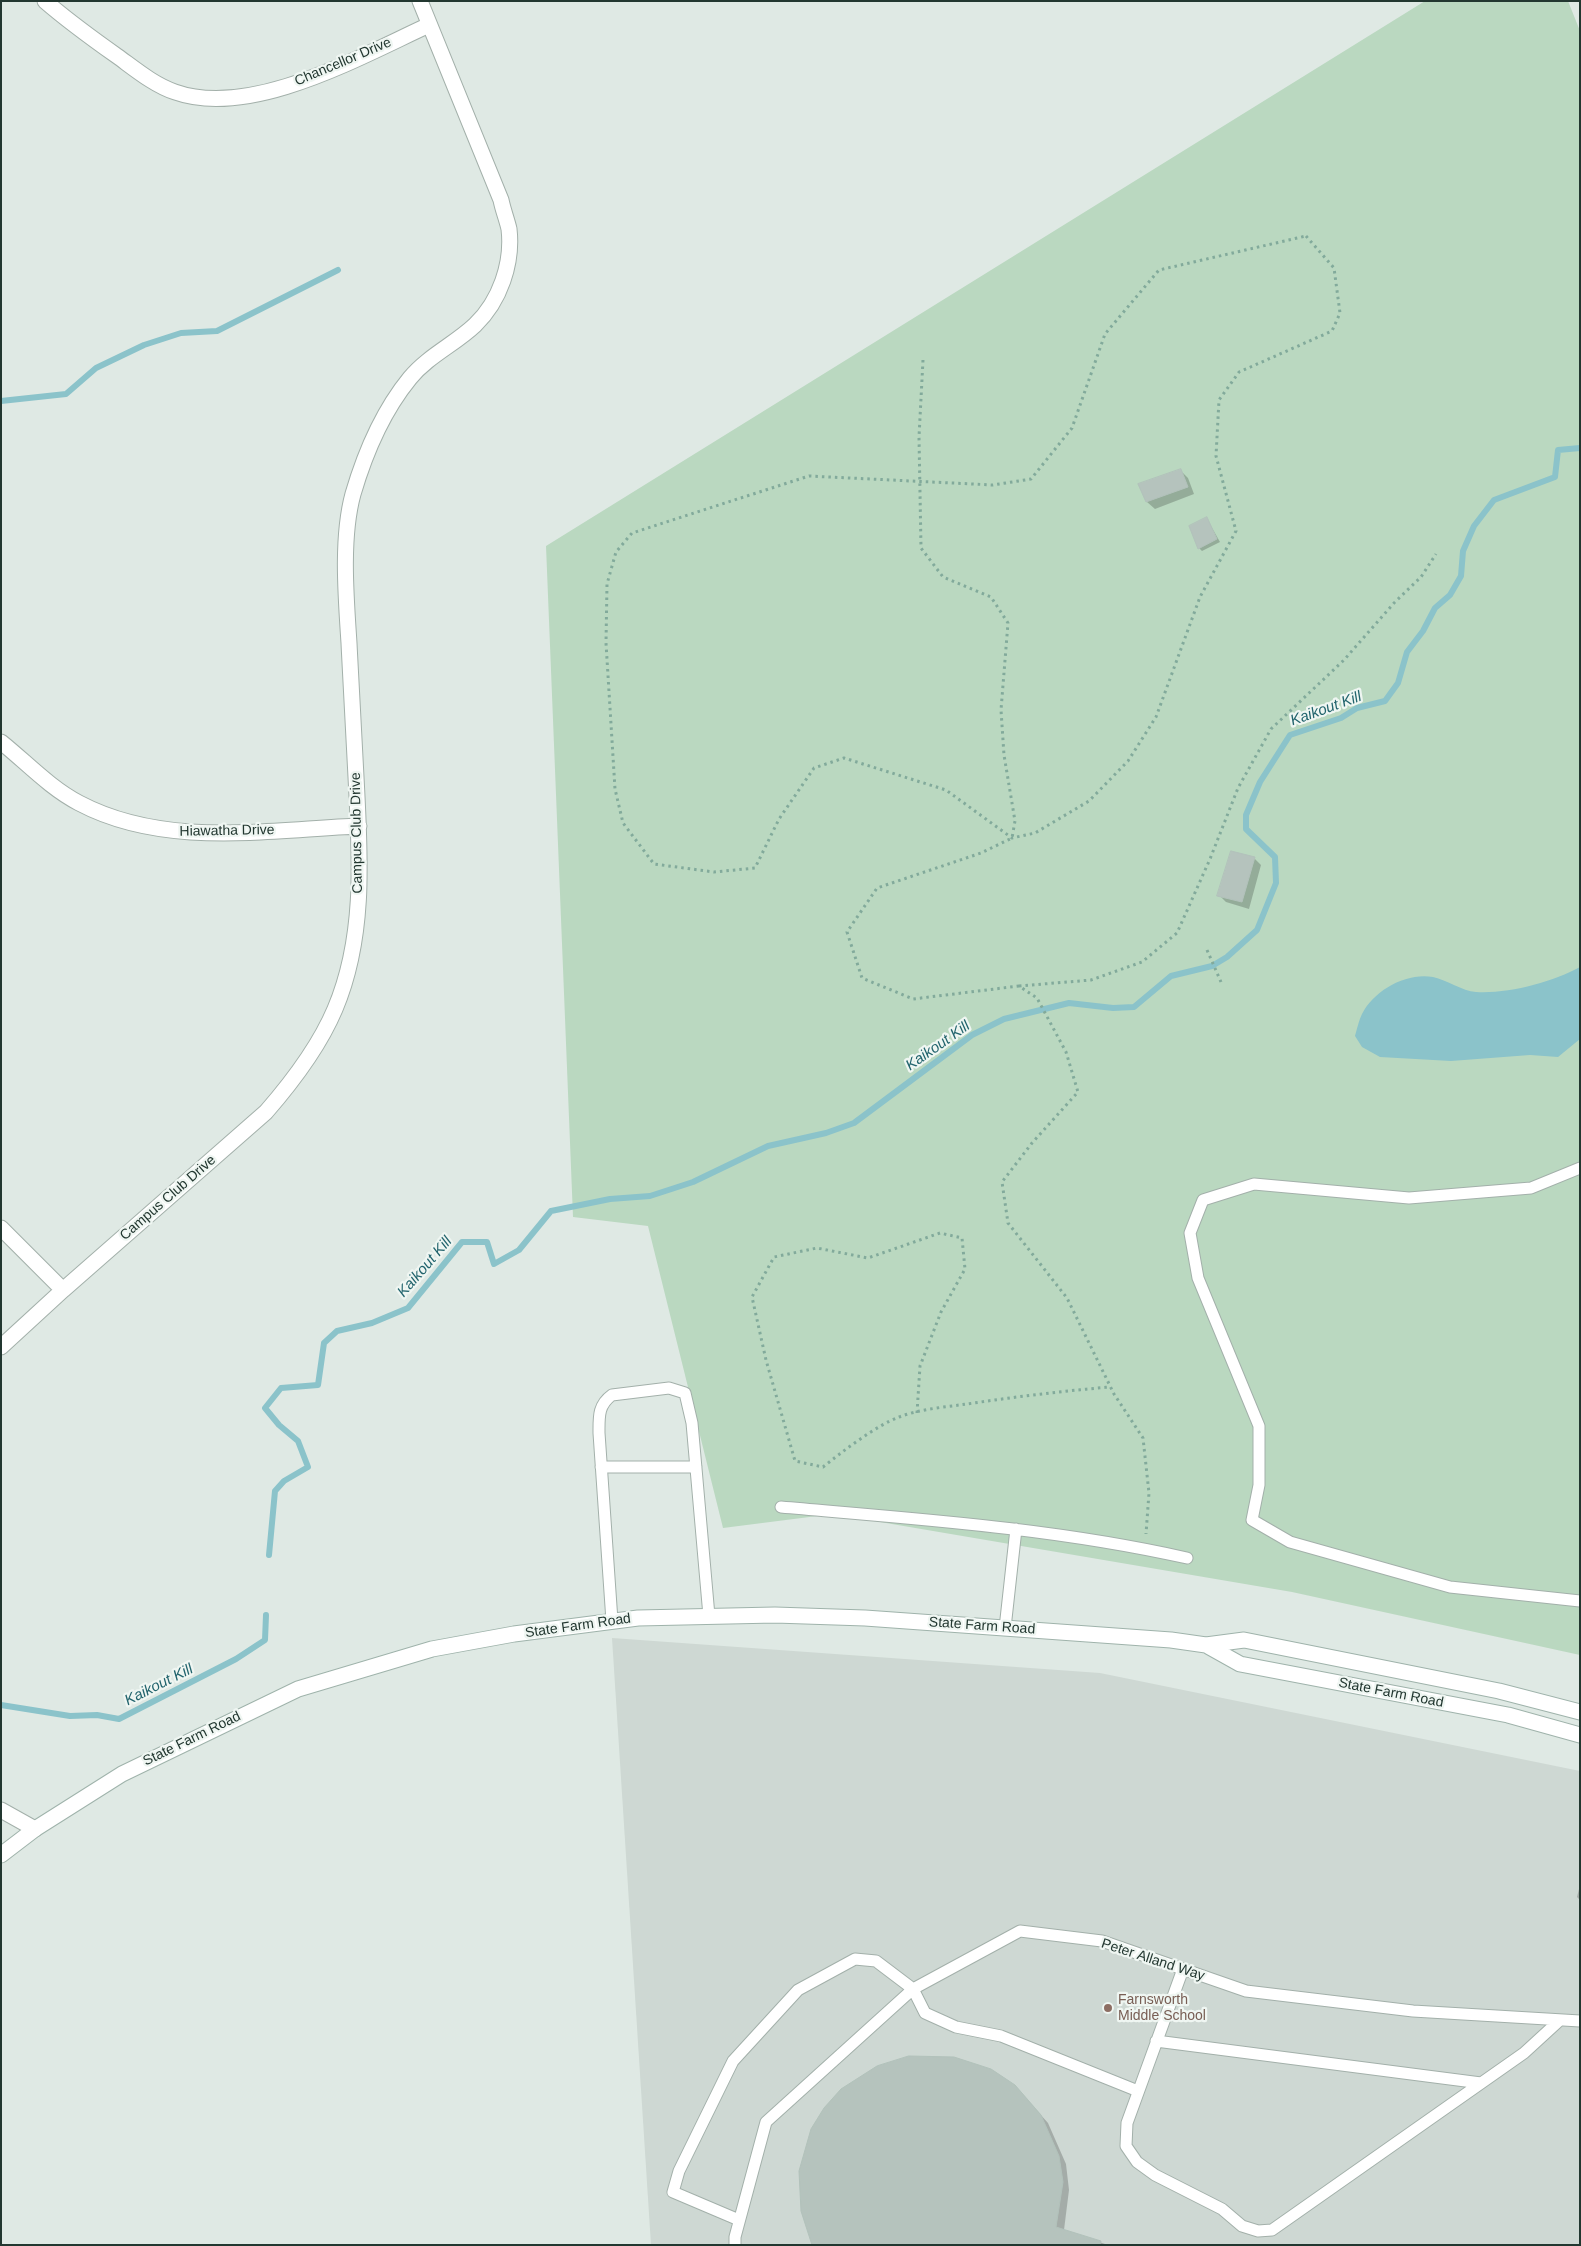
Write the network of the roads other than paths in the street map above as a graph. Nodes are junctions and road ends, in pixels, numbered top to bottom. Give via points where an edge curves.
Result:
1 (45, 1) edge
2 (420, 1) edge
3 (429, 25) junction
4 (1, 742) edge
5 (359, 826) junction
6 (1580, 1168) edge
7 (1, 1228) edge
8 (63, 1290) junction
9 (1, 1347) edge
10 (696, 1466) junction
11 (601, 1467) junction
12 (782, 1507) dead end
13 (1016, 1529) junction
14 (1187, 1558) dead end
15 (1580, 1602) edge
16 (710, 1616) junction
17 (612, 1621) junction
18 (1005, 1628) junction
19 (1206, 1645) junction
20 (1580, 1712) edge
21 (1580, 1734) edge
22 (1, 1810) edge
23 (35, 1829) junction
24 (1, 1855) edge
25 (1183, 1969) junction
26 (914, 1988) junction
27 (1560, 2020) junction
28 (1580, 2021) edge
29 (1156, 2041) junction
30 (1481, 2083) junction
31 (1138, 2091) junction
32 (739, 2220) junction
33 (735, 2245) edge

1 - 3 street, Chancellor Drive via 144,76 175,92 210,99 251,95 310,79
2 - 3 street
3 - 5 street, Campus Club Drive via 501,200 509,230 509,257 504,281 476,324 425,362 390,404 353,495 347,537 347,615
4 - 5 street, Hiawatha Drive via 77,802 103,815 166,831 211,833
5 - 8 street, Campus Club Drive via 355,945 336,1008 319,1040 288,1087 266,1112
6 - 15 lane via 1531,1188 1409,1198 1254,1184 1203,1200 1190,1233 1198,1278 1259,1426 1259,1486 1252,1520 1290,1542 1450,1587
7 - 8 street
8 - 9 street, Campus Club Drive
10 - 11 lane
10 - 11 lane via 685,1393 669,1388 612,1395 604,1400 599,1412
10 - 16 lane
11 - 17 lane
12 - 13 lane
13 - 14 lane via 1145,1548
13 - 18 lane
16 - 17 street, State Farm Road
16 - 18 street, State Farm Road via 865,1618
17 - 23 street, State Farm Road via 432,1649 298,1689 122,1774
18 - 19 street, State Farm Road
19 - 20 street, State Farm Road via 1244,1640 1499,1691
19 - 21 street, State Farm Road via 1240,1664 1508,1715
22 - 23 street
23 - 24 street, State Farm Road
25 - 26 lane, Peter Alland Way via 1102,1941 1020,1931
25 - 27 lane, Peter Alland Way via 1246,1991 1413,2011
25 - 29 lane
26 - 31 lane via 925,2013 956,2026 1002,2036
26 - 32 lane, Peter Alland Way via 766,2122
26 - 32 lane via 876,1961 855,1959 798,1990 733,2061 679,2171 673,2192
27 - 28 lane, Peter Alland Way
27 - 30 lane via 1524,2053
29 - 30 lane
29 - 31 lane
30 - 31 lane via 1272,2230 1258,2231 1242,2226 1222,2209 1155,2175 1137,2162 1126,2146 1127,2123
32 - 33 lane, Peter Alland Way

